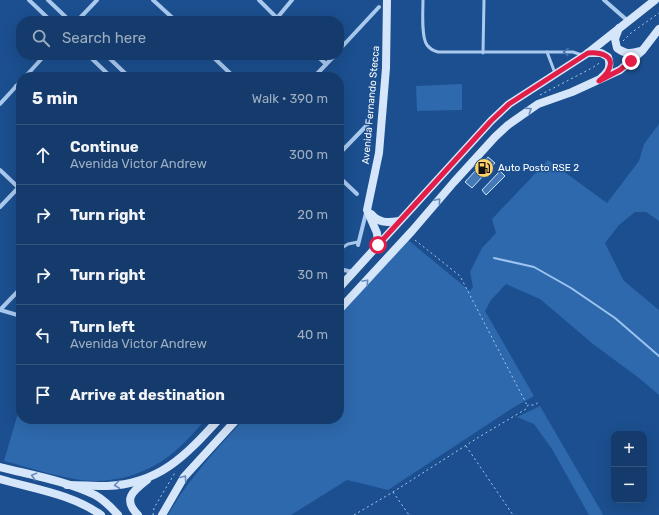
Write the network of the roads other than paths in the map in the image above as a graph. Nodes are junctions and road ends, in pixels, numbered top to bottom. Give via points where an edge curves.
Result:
1 (29, 0) edge
2 (48, 0) edge
3 (97, 0) edge
4 (153, 0) edge
5 (258, 0) edge
6 (292, 0) edge
7 (387, 0) edge
8 (423, 0) edge
9 (484, 0) edge
10 (604, 0) edge
11 (655, 0) edge
12 (379, 7) dead end
13 (46, 16) edge
14 (65, 16) edge
15 (82, 16) edge
16 (171, 16) edge
17 (276, 16) edge
18 (281, 16) edge
19 (628, 21) junction
20 (619, 28) junction
21 (659, 29) edge
22 (344, 45) edge
23 (642, 50) junction
24 (483, 52) junction
25 (546, 52) junction
26 (586, 54) junction
27 (40, 60) edge
28 (93, 60) edge
29 (111, 60) edge
30 (216, 60) edge
31 (322, 60) edge
32 (330, 60) edge
33 (326, 64) junction
34 (30, 72) edge
35 (106, 72) edge
36 (124, 72) edge
37 (229, 72) edge
38 (319, 72) edge
39 (555, 74) junction
40 (599, 81) junction
41 (16, 86) edge
42 (0, 104) edge
43 (369, 123) dead end
44 (344, 149) edge
45 (0, 170) edge
46 (344, 181) edge
47 (16, 184) edge
48 (16, 192) edge
49 (357, 194) dead end
50 (0, 207) edge
51 (367, 210) junction
52 (399, 221) junction
53 (358, 243) joint
54 (378, 245) junction
55 (344, 247) edge
56 (344, 270) edge
57 (353, 272) junction
58 (344, 282) edge
59 (16, 293) edge
60 (344, 305) edge
61 (0, 310) edge
62 (16, 315) edge
63 (214, 424) edge
64 (233, 424) edge
65 (0, 467) edge
66 (154, 475) junction
67 (0, 479) edge
68 (67, 485) junction
69 (162, 513) edge
70 (101, 515) edge
71 (118, 515) edge
72 (138, 515) edge
73 (155, 515) edge

1 - 13 street
2 - 14 street
3 - 15 street
4 - 16 street
5 - 17 street
6 - 18 street
7 - 51 main road, Avenida Fernando Stecca via 386,68 379,153
8 - 24 lane via 426,45 444,53
9 - 24 lane
10 - 19 street
11 - 19 main road
12 - 22 street
19 - 20 main road
20 - 23 main road via 615,39 617,48 630,54
20 - 26 main road
21 - 23 main road
23 - 40 main road via 620,70
24 - 25 lane
26 -> 25 lane
25 - 39 lane
26 - 39 main road
26 - 40 main road via 601,53 608,57 608,71
27 - 34 street
28 - 35 street
29 - 36 street
30 - 37 street
31 - 33 street
32 - 33 street
33 - 38 street
39 - 52 main road via 509,104
60 -> 40 main road via 508,125 538,104
41 - 42 street
43 - 44 street
45 - 47 street
46 - 49 street
48 - 50 street
51 - 52 main road via 378,221
51 - 53 street, Avenida Fernando Stecca
51 - 54 main road
52 - 54 main road
53 - 55 lane
54 - 57 main road
56 - 57 street
57 - 58 main road
59 - 61 street
61 - 62 street
63 - 66 main road via 176,462
69 -> 64 main road via 184,477
68 -> 65 main road
66 -> 68 main road via 108,486
66 - 72 main road via 131,496 132,507
67 - 70 main road via 67,497
68 - 71 main road via 95,496
69 - 73 main road

